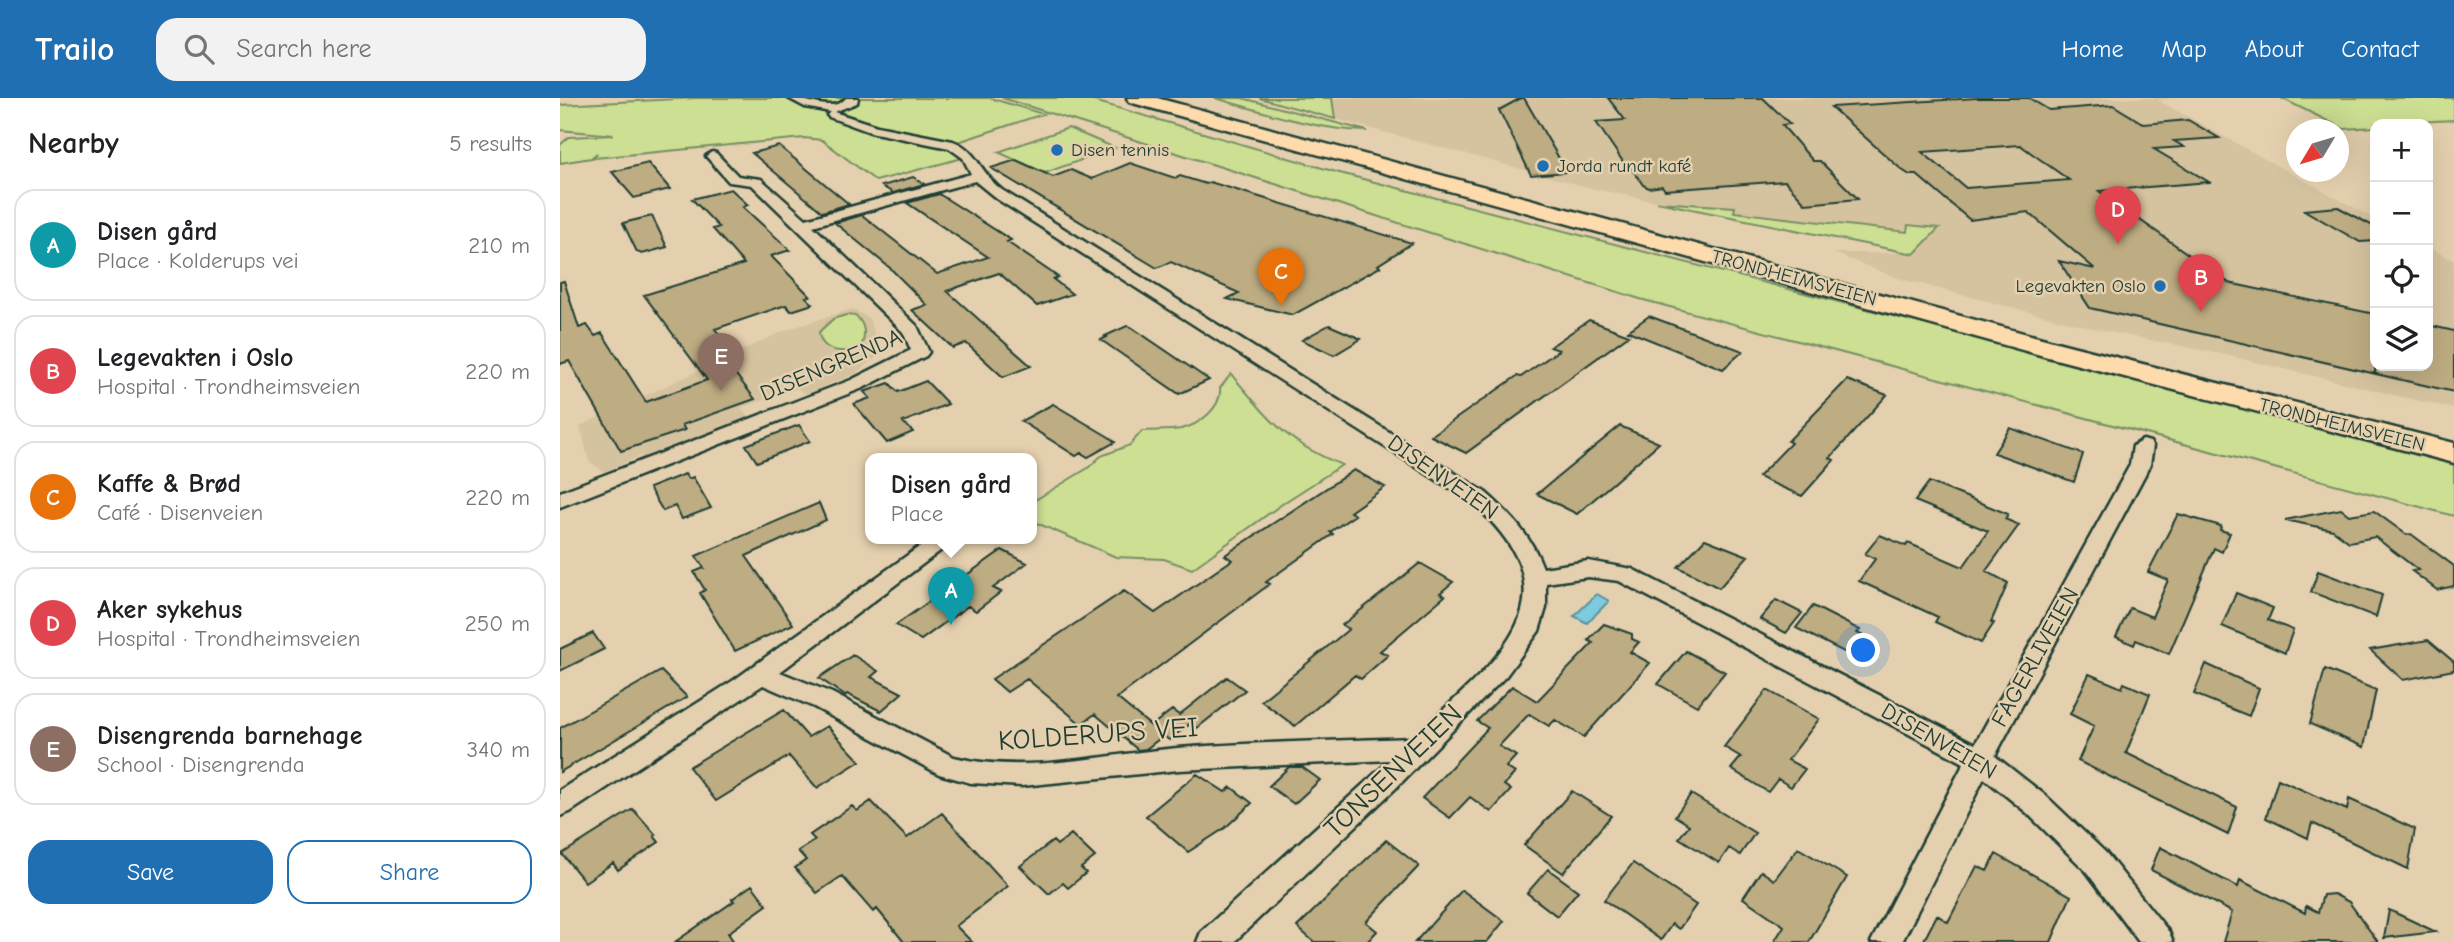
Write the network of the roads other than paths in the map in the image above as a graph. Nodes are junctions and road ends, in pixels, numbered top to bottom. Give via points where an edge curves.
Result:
1 (820, 98) edge
2 (852, 98) edge
3 (1136, 98) edge
4 (1177, 98) edge
5 (798, 100) edge
6 (833, 115) dead end
7 (712, 156) dead end
8 (978, 176) junction
9 (803, 224) junction
10 (2454, 428) edge
11 (2143, 446) dead end
12 (2454, 453) edge
13 (560, 500) edge
14 (939, 544) edge
15 (1536, 577) junction
16 (761, 674) junction
17 (1420, 748) junction
18 (1980, 760) junction
19 (560, 804) edge
20 (1212, 942) edge
21 (1886, 942) edge
22 (2158, 942) edge

1 - 5 street
2 - 5 street via 850,104 833,109 813,108
3 - 12 highway, TRONDHEIMSVEIEN via 2054,350
4 - 10 highway, TRONDHEIMSVEIEN via 2051,332
6 - 8 street, DISENVEIEN via 874,129 953,145 970,156
7 - 9 street, DISENGRENDA via 734,179 755,182
8 - 9 street
8 - 15 street, DISENVEIEN via 1025,212 1478,497 1517,535
9 - 13 street, DISENGRENDA via 911,330 920,352 857,384
11 - 18 street, FAGERLIVEIEN via 2140,465
14 - 16 street
15 - 17 street, TONSENVEIEN via 1528,631 1507,660
15 - 18 street, DISENVEIEN via 1588,569 1624,574
16 - 17 street, KOLDERUPS VEI via 823,700 948,766 971,772 1022,775 1179,758
16 - 19 street
17 - 20 street, TONSENVEIEN
18 - 21 street, FAGERLIVEIEN
18 - 22 street, DISENVEIEN via 2036,804 2096,862

